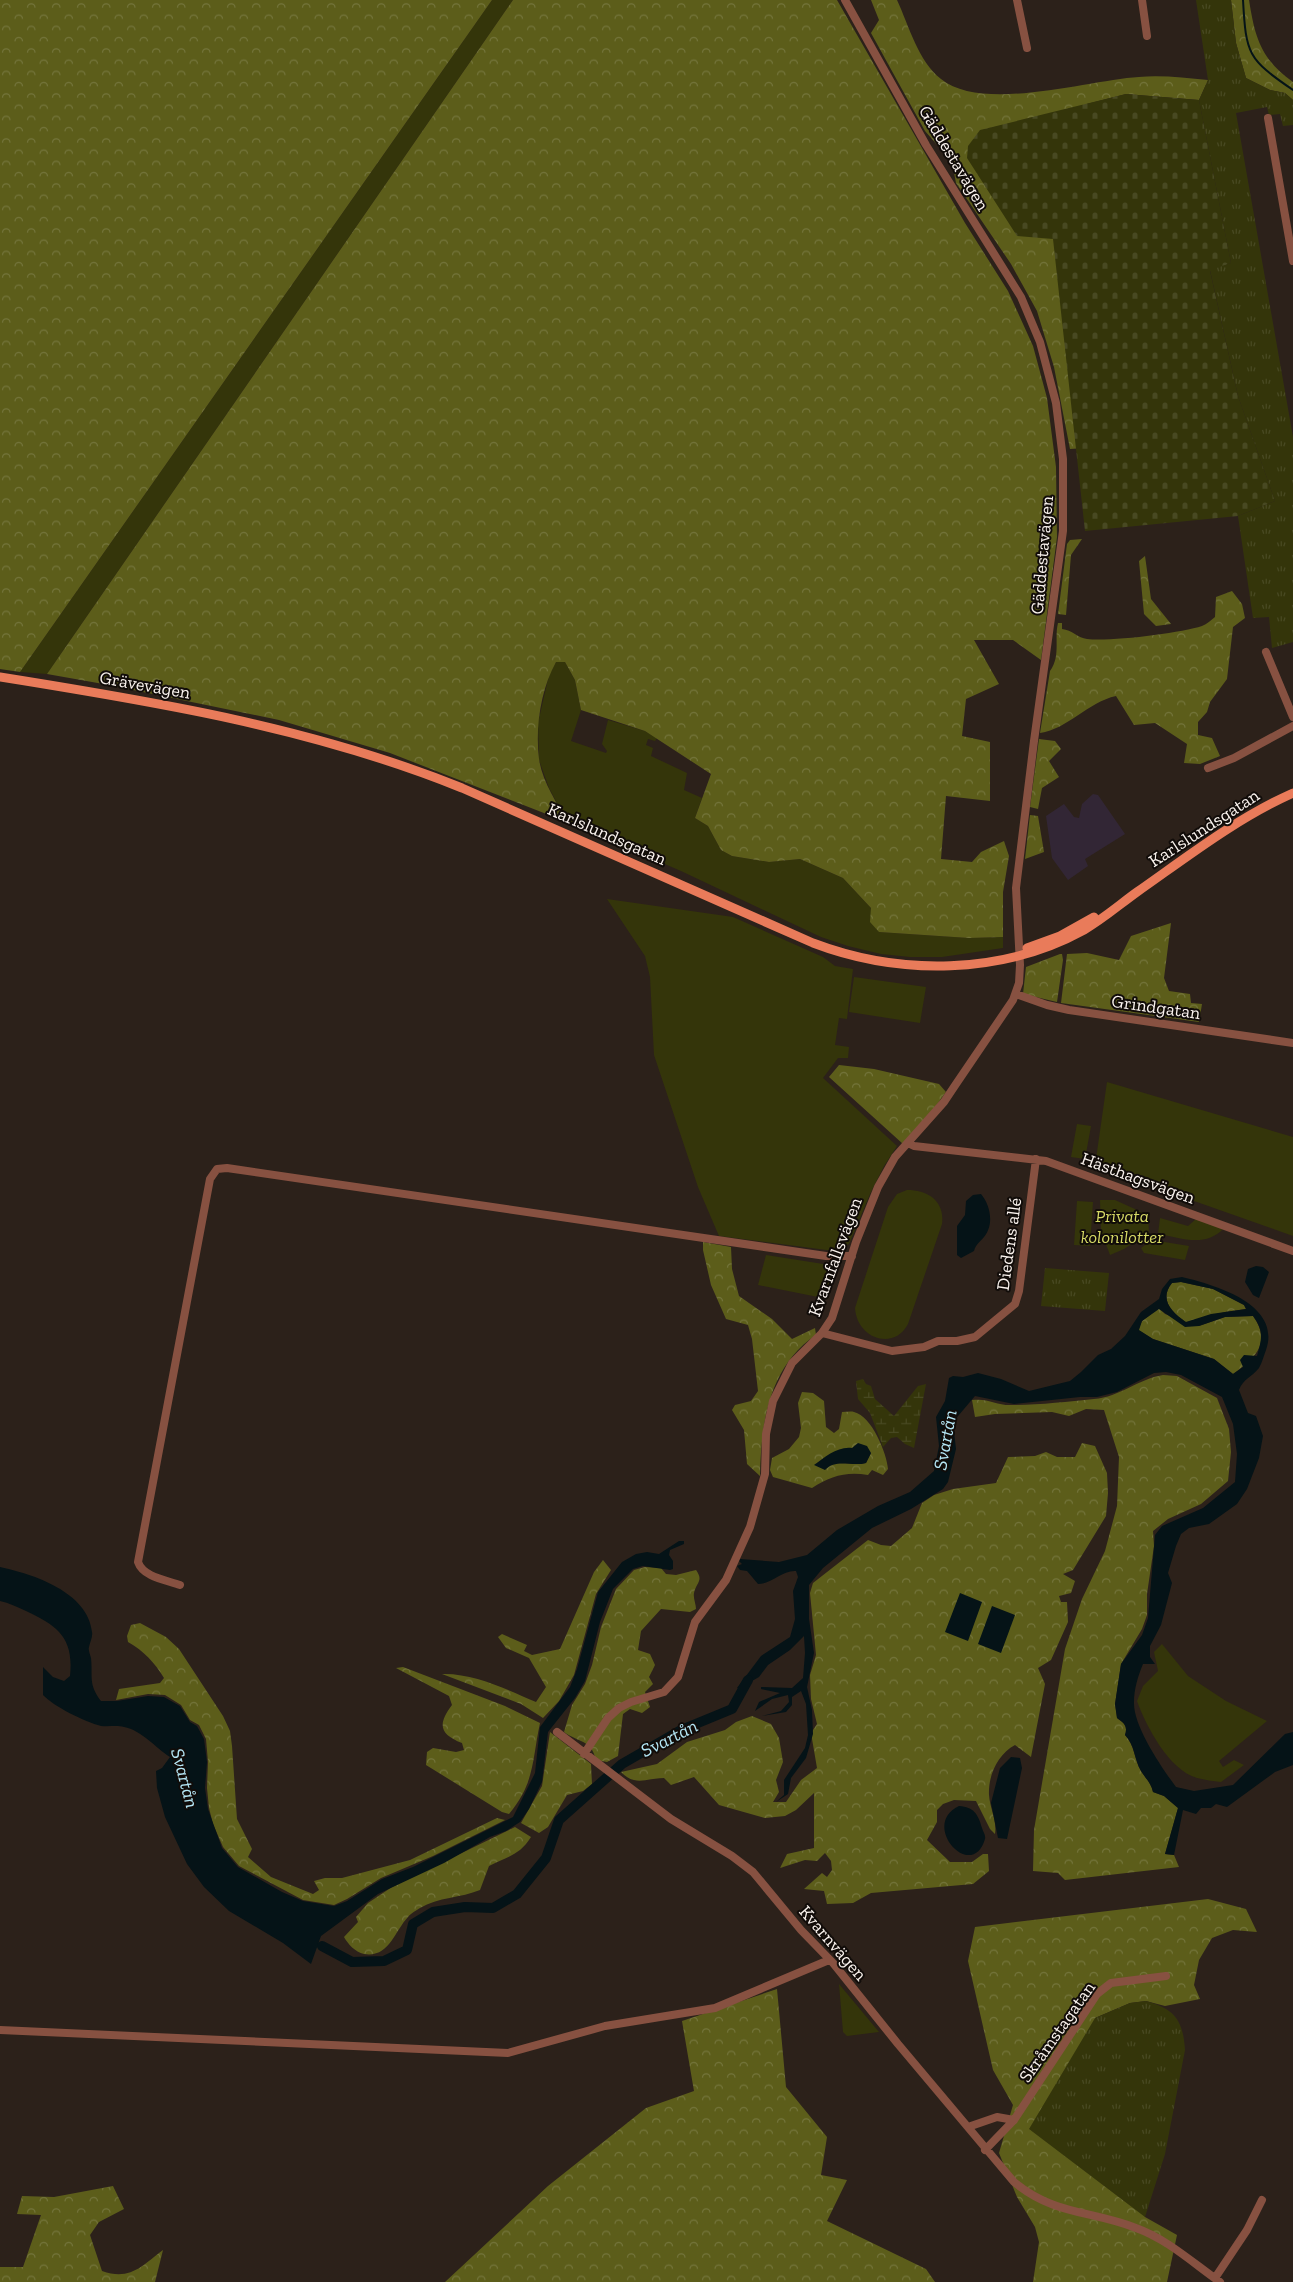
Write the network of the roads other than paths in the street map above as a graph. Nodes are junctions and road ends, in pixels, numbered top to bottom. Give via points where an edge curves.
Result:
1 (845, 0) edge
2 (1017, 0) edge
3 (1142, 0) edge
4 (1147, 36) dead end
5 (1027, 48) dead end
6 (1268, 118) dead end
7 (1293, 261) edge
8 (1266, 652) dead end
9 (0, 677) edge
10 (1293, 717) edge
11 (1293, 726) edge
12 (284, 730) joint
13 (1208, 768) dead end
14 (1293, 793) edge
15 (1019, 953) junction
16 (1016, 994) junction
17 (1293, 1043) edge
18 (908, 1143) junction
19 (1036, 1159) junction
20 (1293, 1251) edge
21 (852, 1256) junction
22 (822, 1333) junction
23 (180, 1585) dead end
24 (558, 1732) dead end
25 (584, 1754) junction
26 (829, 1960) junction
27 (1166, 1976) dead end
28 (0, 2030) edge
29 (1014, 2120) junction
30 (968, 2127) junction
31 (985, 2150) junction
32 (1262, 2200) dead end
33 (1217, 2280) edge

1 - 15 street, Gäddestavägen via 926,145 1021,297 1040,342 1056,403 1063,459 1063,531 1021,845 1016,900
2 - 5 street
3 - 4 street
6 - 7 street
8 - 10 street
9 - 12 main road, Grävevägen
11 - 13 street via 1234,758
12 - 15 main road, Karlslundsgatan via 340,745 443,781 827,948 858,958 916,965
14 - 15 main road, Karlslundsgatan via 1226,830 1134,894 1060,936
15 - 16 street, Kvarnfallsvägen
16 - 17 street, Grindgatan via 1069,1010
16 - 18 street, Kvarnfallsvägen via 944,1102
18 - 19 street, Hästhagsvägen
18 - 21 street, Kvarnfallsvägen via 890,1163
19 - 20 street, Hästhagsvägen
19 - 22 street, Diedens allé via 1019,1291 1015,1304 995,1323 975,1337 938,1341 903,1351 880,1350
21 - 22 street, Kvarnfallsvägen via 834,1313
21 - 23 street via 826,1256 217,1169 210,1179 138,1562 146,1573
22 - 25 street, Kvarnfallsvägen via 792,1363 773,1401 766,1434 765,1474 750,1527 726,1580 695,1622 678,1677 664,1692 619,1708 608,1718
24 - 25 street, Kvarnvägen
25 - 26 street, Kvarnvägen via 675,1822 749,1868
26 - 28 street via 715,2008 605,2026 508,2054
26 - 30 street, Kvarnvägen
27 - 29 street, Skråmstagatan via 1112,1983 1102,1989
29 - 30 street via 998,2116
29 - 31 street, Skråmstagatan
30 - 31 street, Kvarnvägen
31 - 33 street, Kvarnvägen via 1014,2182 1035,2198 1054,2207 1137,2228
32 - 33 street

